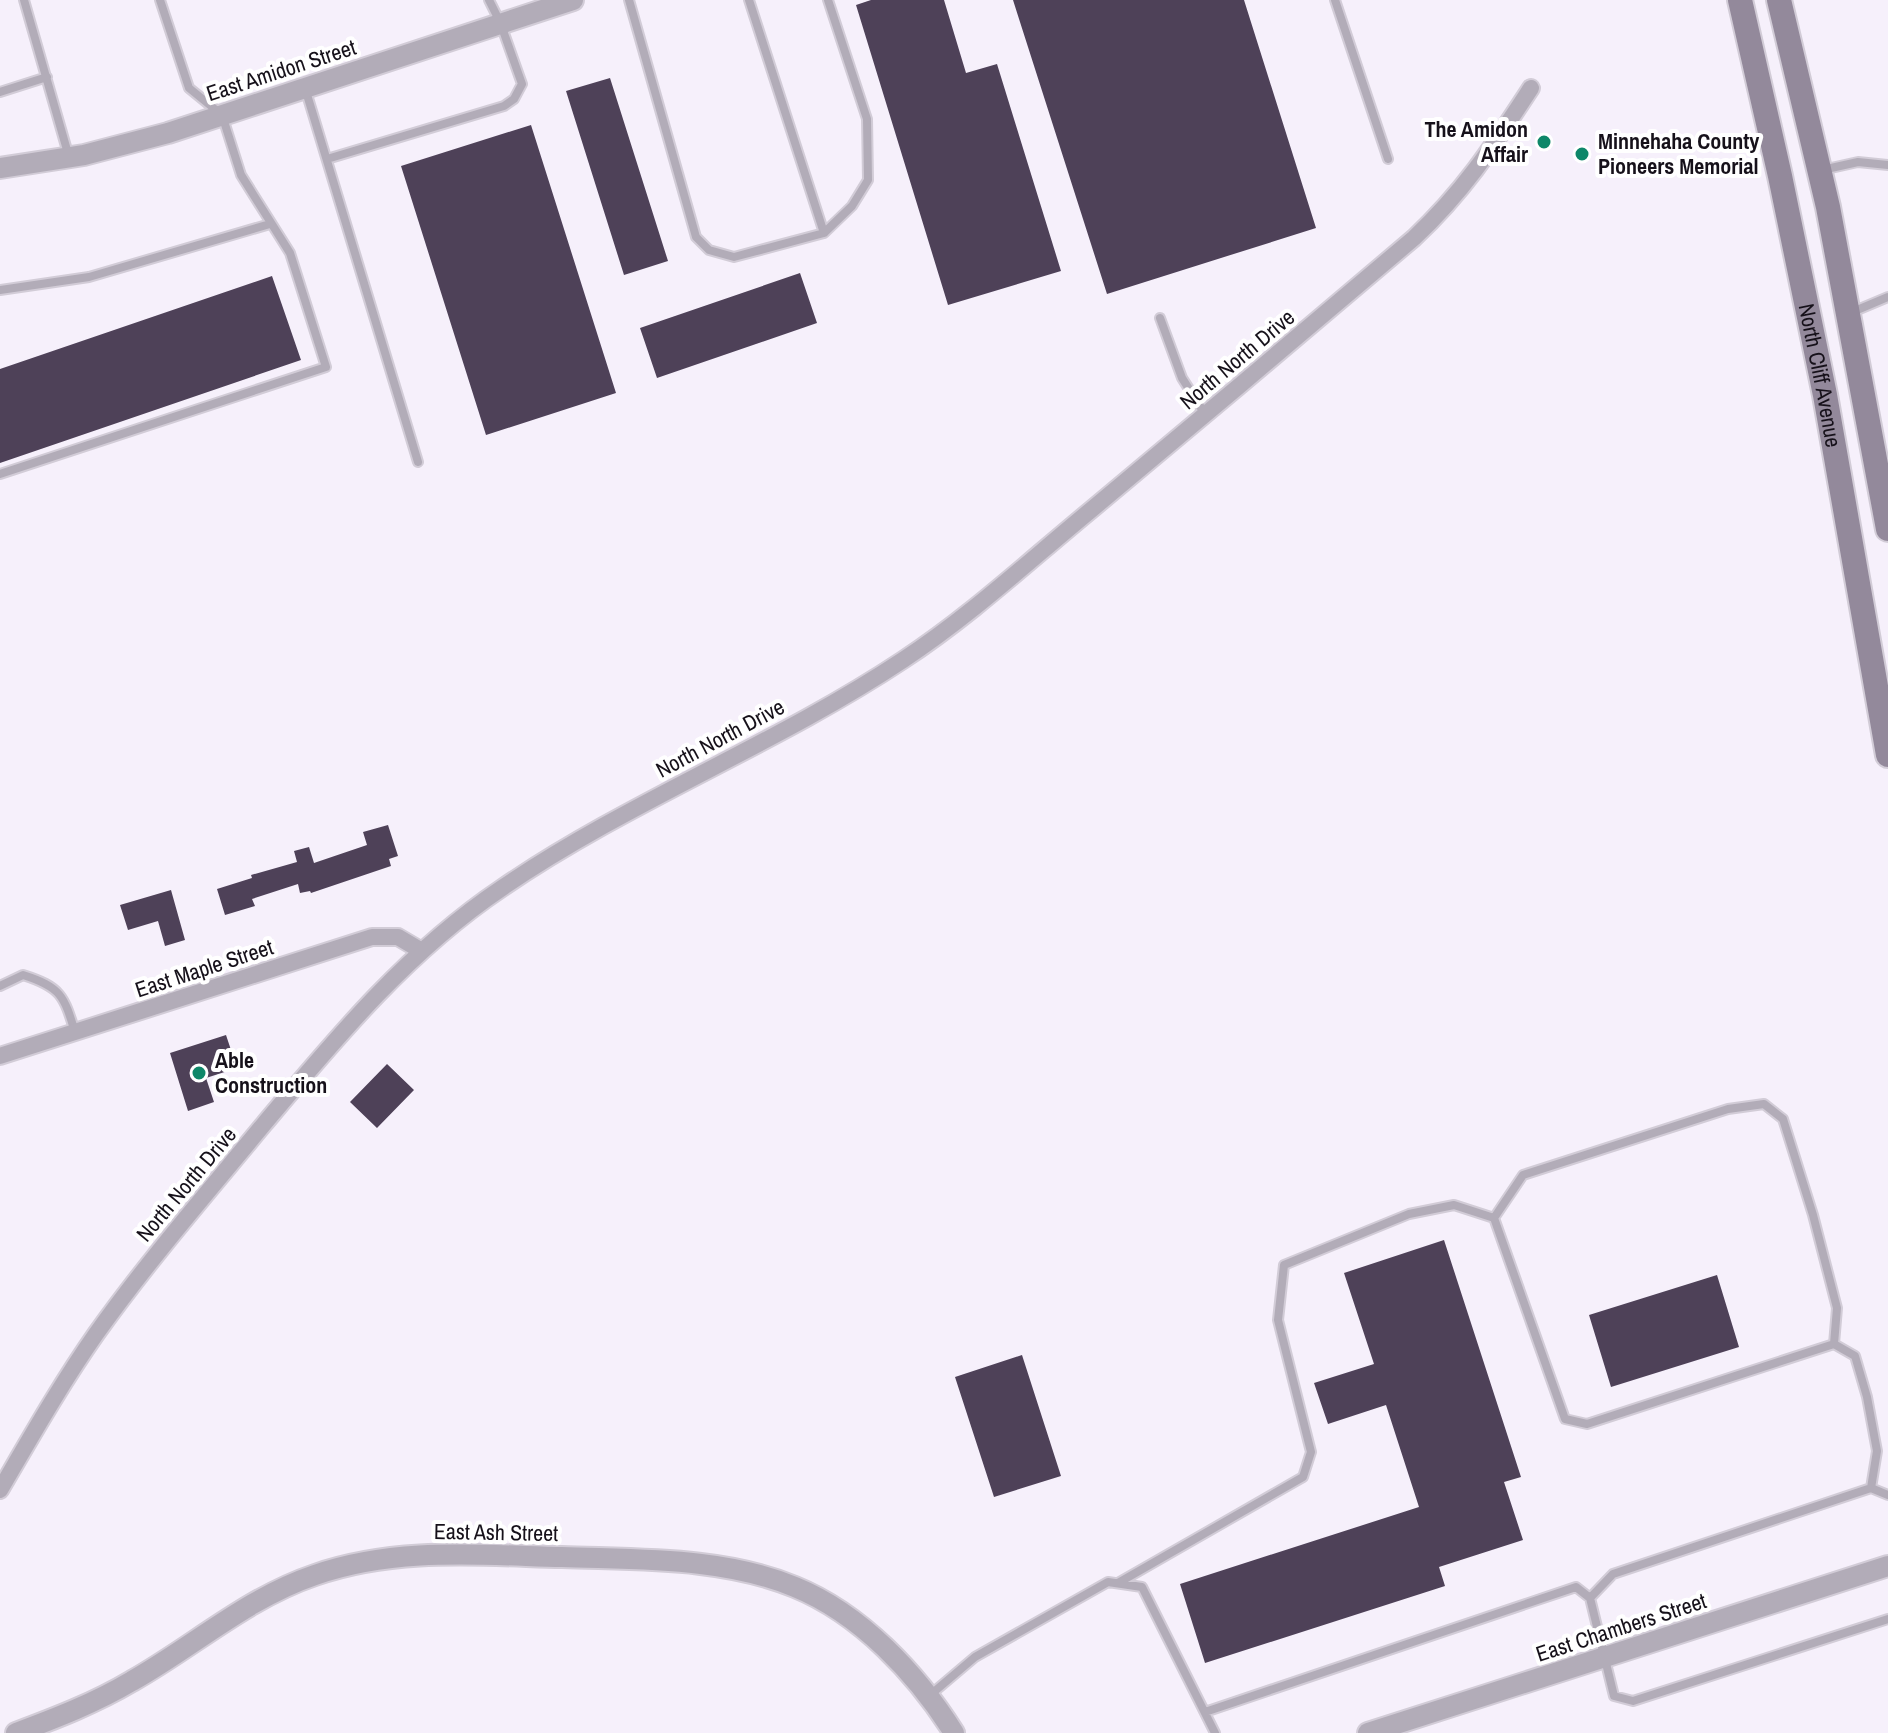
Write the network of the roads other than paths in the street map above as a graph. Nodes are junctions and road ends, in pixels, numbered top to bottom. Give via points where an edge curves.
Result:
1 (24, 0) edge
2 (160, 0) edge
3 (489, 0) edge
4 (573, 0) edge
5 (629, 0) edge
6 (749, 0) edge
7 (828, 0) edge
8 (1335, 0) edge
9 (1740, 0) edge
10 (1779, 0) edge
11 (500, 22) junction
12 (47, 77) junction
13 (305, 88) junction
14 (1531, 88) dead end
15 (0, 92) edge
16 (222, 115) junction
17 (70, 157) junction
18 (327, 159) junction
19 (1388, 159) dead end
20 (1888, 165) edge
21 (0, 168) edge
22 (1820, 171) junction
23 (270, 224) junction
24 (824, 233) junction
25 (0, 290) edge
26 (1888, 297) edge
27 (1850, 314) junction
28 (1160, 318) dead end
29 (1206, 414) junction
30 (418, 462) dead end
31 (0, 474) edge
32 (1888, 529) edge
33 (1888, 755) edge
34 (420, 950) junction
35 (0, 986) edge
36 (75, 1032) junction
37 (0, 1056) edge
38 (1494, 1218) junction
39 (1834, 1344) junction
40 (1871, 1488) junction
41 (0, 1490) edge
42 (1888, 1495) edge
43 (1888, 1566) edge
44 (1118, 1583) junction
45 (1590, 1598) junction
46 (1888, 1619) edge
47 (1605, 1657) junction
48 (929, 1696) junction
49 (1205, 1712) junction
50 (16, 1733) edge
51 (954, 1733) edge
52 (1215, 1733) edge
53 (1368, 1733) edge

1 - 12 lane
2 - 16 lane via 189,88
3 - 11 lane
4 - 11 street, East Amidon Street
5 - 24 lane via 696,237 709,250 734,257
6 - 24 lane
7 - 24 lane via 867,119 868,180 852,206
8 - 19 lane
9 - 33 main road, North Cliff Avenue via 1820,366
10 - 22 main road, North Cliff Avenue
11 - 13 street, East Amidon Street
11 - 18 lane via 522,84 514,99
12 - 15 lane
12 - 17 lane
13 - 16 street, East Amidon Street
13 - 18 lane
14 - 29 street, North North Drive via 1484,162 1446,208
16 - 17 street, East Amidon Street
16 - 23 lane via 241,175
17 - 21 street, East Amidon Street
18 - 30 lane
20 - 22 lane via 1858,162
22 - 27 main road, North Cliff Avenue
23 - 25 lane via 89,277
23 - 31 lane via 290,253 326,367
26 - 27 lane
27 - 32 main road, North Cliff Avenue
28 - 29 lane via 1182,378
29 - 34 street, North North Drive via 1034,559 902,661 537,864
34 - 36 street, East Maple Street via 398,937 372,937
34 - 41 street, North North Drive via 157,1252 55,1396
35 - 36 lane via 23,975 48,983 65,1002
36 - 37 street, East Maple Street
38 - 39 lane via 1565,1419 1587,1424
38 - 39 lane via 1523,1175 1728,1109 1764,1104 1783,1119 1813,1215 1837,1308
38 - 44 lane via 1454,1205 1409,1214 1284,1265 1278,1320 1311,1452 1303,1477
39 - 40 lane via 1855,1356 1867,1397 1877,1451
40 - 42 lane
40 - 45 lane via 1613,1574
43 - 47 street, East Chambers Street
44 - 48 lane via 1108,1582 975,1657
44 - 49 lane via 1142,1587
45 - 47 lane
45 - 49 lane via 1576,1587
46 - 47 lane via 1633,1701 1614,1696
47 - 53 street, East Chambers Street
48 - 50 street, East Ash Street via 890,1654 834,1608 761,1576 654,1560 434,1554 369,1560 285,1587 134,1681
48 - 51 street, East Ash Street
49 - 52 lane

